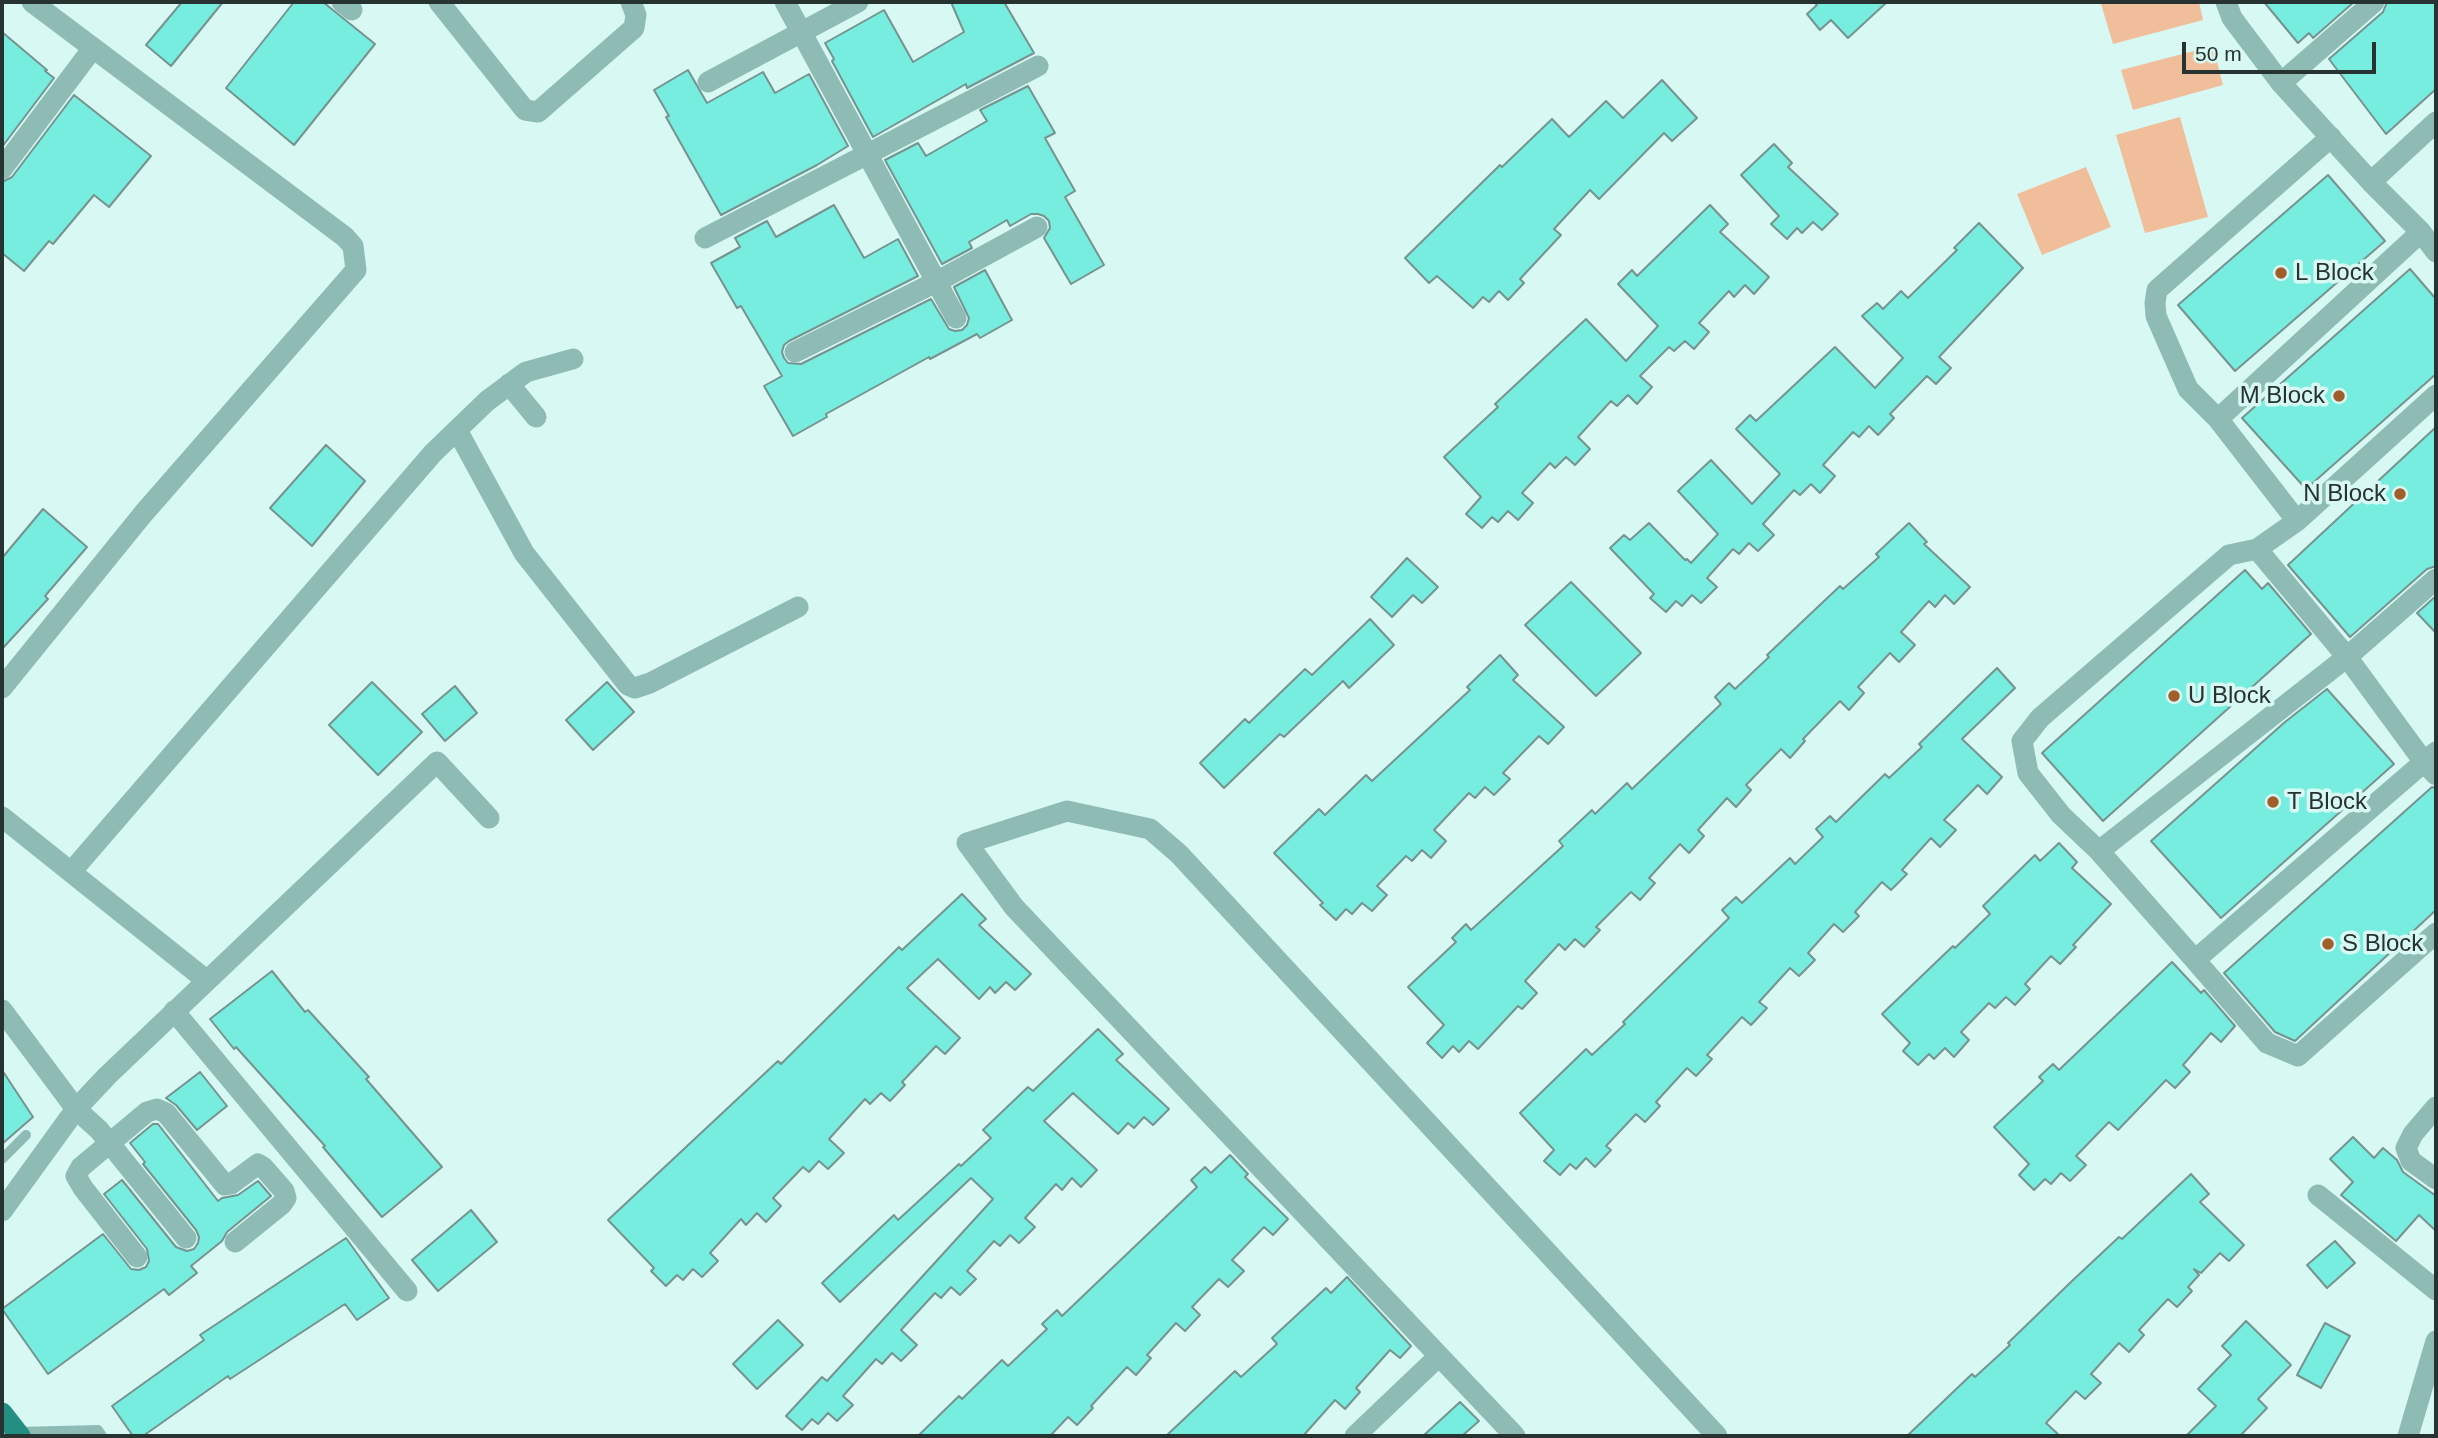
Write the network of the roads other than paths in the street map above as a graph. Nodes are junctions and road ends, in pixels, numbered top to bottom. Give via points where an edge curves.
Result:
1 (32, 2) edge
2 (439, 2) edge
3 (631, 2) edge
4 (785, 2) edge
5 (858, 2) edge
6 (2226, 2) edge
7 (2374, 2) edge
8 (801, 31) junction
9 (93, 48) junction
10 (1038, 66) dead end
11 (708, 82) dead end
12 (2281, 83) junction
13 (2436, 122) edge
14 (2331, 137) junction
15 (868, 155) junction
16 (2, 169) edge
17 (2371, 182) junction
18 (1037, 226) dead end
19 (2421, 232) junction
20 (705, 237) dead end
21 (2436, 252) edge
22 (938, 281) junction
23 (956, 318) dead end
24 (795, 352) dead end
25 (573, 359) dead end
26 (509, 384) junction
27 (2436, 395) edge
28 (536, 417) dead end
29 (2218, 419) junction
30 (457, 430) junction
31 (2297, 521) junction
32 (2258, 549) junction
33 (2436, 579) edge
34 (798, 607) dead end
35 (2347, 657) junction
36 (2, 688) edge
37 (2432, 763) edge
38 (2, 817) edge
39 (489, 818) dead end
40 (2099, 851) junction
41 (71, 872) junction
42 (2436, 933) edge
43 (2195, 960) junction
44 (206, 980) junction
45 (2, 1010) edge
46 (174, 1011) junction
47 (2436, 1107) edge
48 (76, 1109) junction
49 (26, 1135) dead end
50 (109, 1143) junction
51 (2, 1159) edge
52 (2436, 1179) edge
53 (2318, 1195) dead end
54 (2, 1211) edge
55 (186, 1238) dead end
56 (235, 1242) dead end
57 (137, 1257) dead end
58 (2436, 1290) edge
59 (407, 1291) dead end
60 (2436, 1341) edge
61 (1439, 1356) junction
62 (2, 1413) edge
63 (18, 1434) edge
64 (102, 1436) edge
65 (1355, 1436) edge
66 (1515, 1436) edge
67 (1717, 1436) edge
68 (2409, 1436) edge

1 - 9 street
2 - 3 street via 525,110 538,112 634,28
4 - 8 street
5 - 8 street
6 - 12 street via 2232,18
7 - 12 street
8 - 11 street
8 - 15 street
9 - 16 street
9 - 36 street via 345,237 353,246 356,270 143,514
10 - 15 street
12 - 14 street
13 - 17 street
14 - 17 street
14 - 29 street via 2157,290 2156,316 2188,389
15 - 20 street
15 - 22 street
17 - 19 street
18 - 22 street
19 - 21 street
19 - 29 street
22 - 23 street
22 - 24 street
25 - 26 street via 527,372
26 - 28 street
26 - 30 street
27 - 31 street
29 - 31 street
30 - 34 street via 524,553 622,680 635,688
30 - 41 street
31 - 32 street
32 - 35 street
32 - 40 street via 2228,555 2040,718 2022,741 2028,773 2061,815
33 - 35 street
35 - 37 street
35 - 40 street
37 - 43 street
38 - 41 street
39 - 44 street via 437,762
40 - 43 street
41 - 44 street
42 - 43 street via 2298,1056 2267,1043
44 - 46 street
45 - 48 street
46 - 48 street
46 - 59 street
47 - 52 street via 2406,1149 2412,1161
48 - 50 street
48 - 54 street
49 - 51 lane
50 - 55 street
50 - 56 street via 157,1109 166,1113 225,1185 255,1165 263,1167 284,1191 285,1201
50 - 57 street via 76,1176
53 - 58 street
60 - 68 street
61 - 65 street
61 - 66 street
61 - 67 street via 1014,907 968,843 1067,811 1150,829 1179,854
62 - 63 main road
63 - 64 lane via 98,1430

